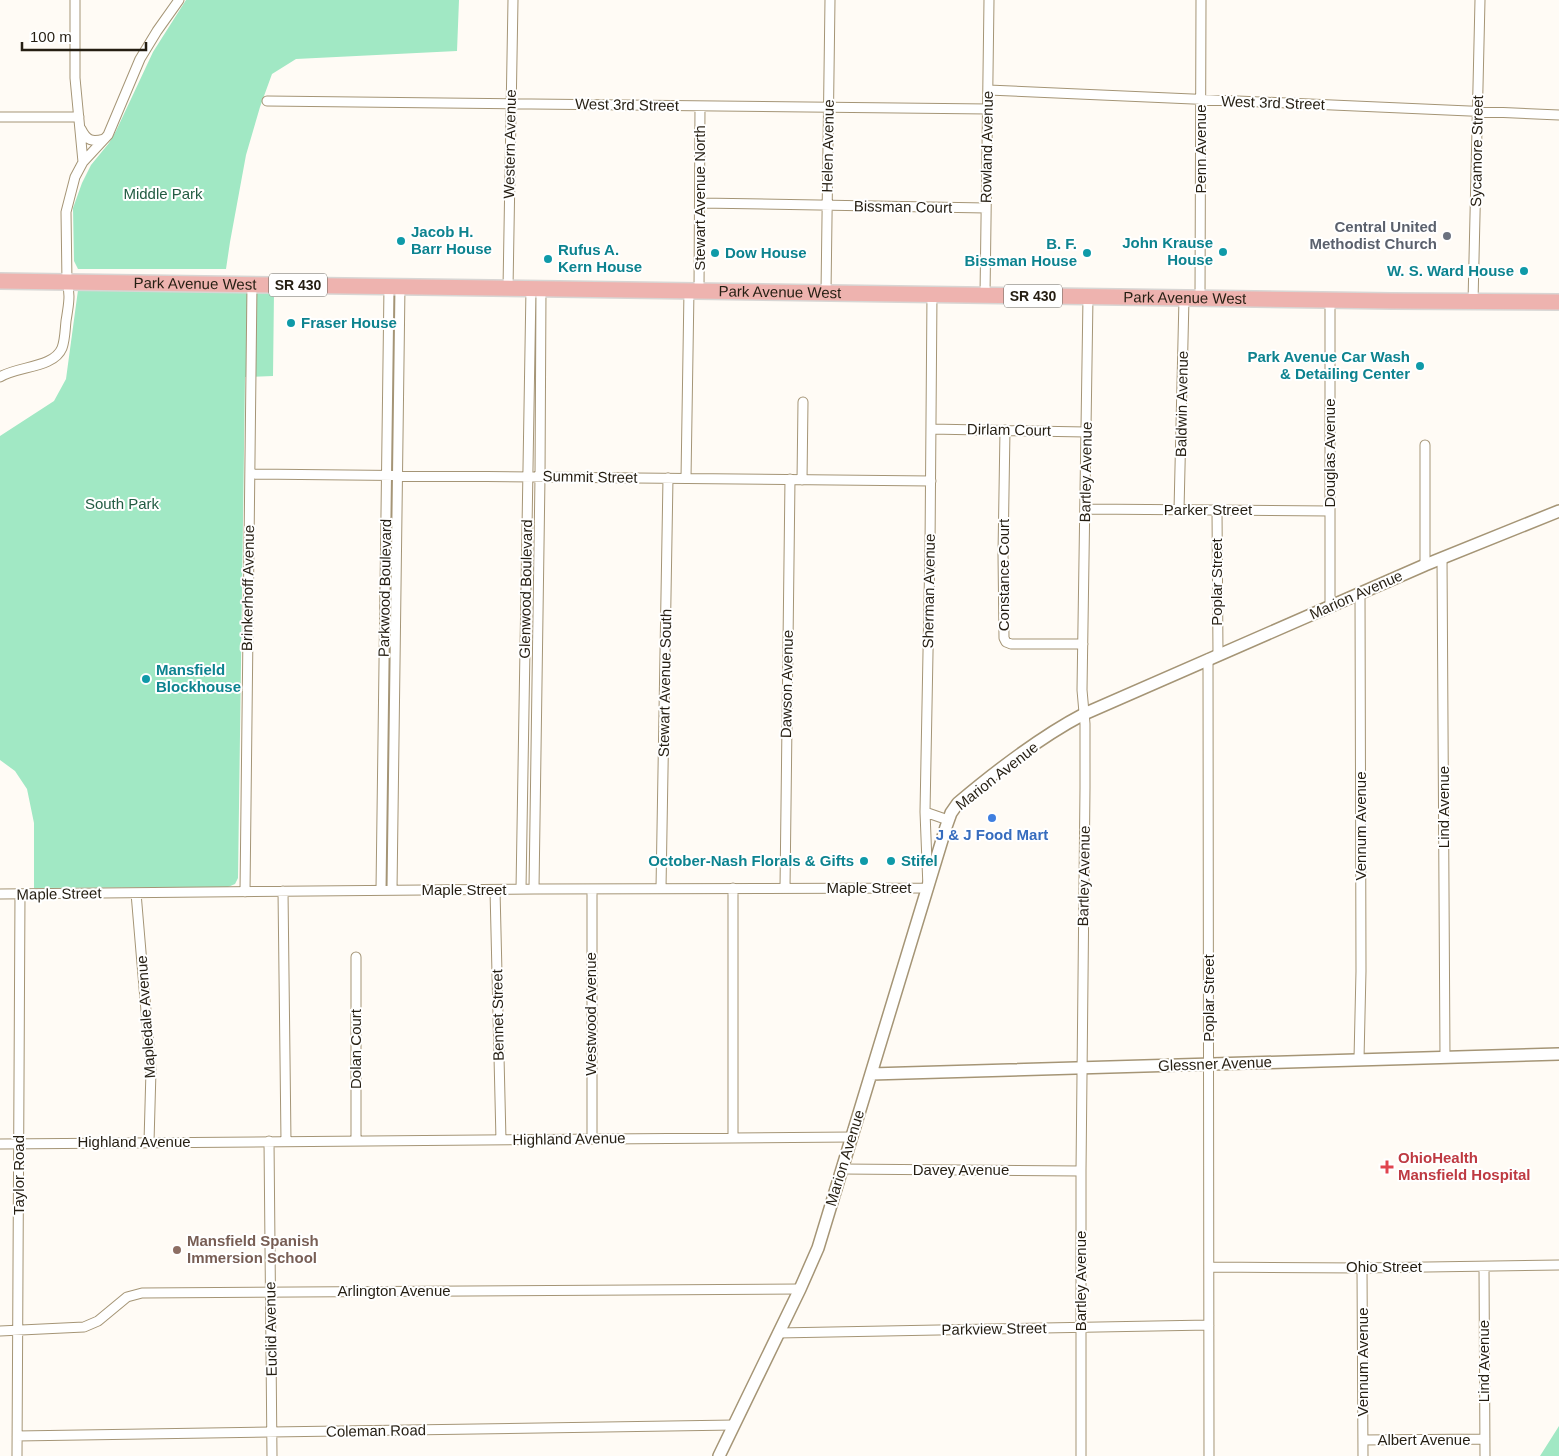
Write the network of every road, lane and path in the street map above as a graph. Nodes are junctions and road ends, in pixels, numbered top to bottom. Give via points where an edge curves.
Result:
1 (75, 0) edge
2 (179, 0) edge
3 (513, 0) edge
4 (830, 0) edge
5 (989, 0) edge
6 (1201, 0) edge
7 (1480, 0) edge
8 (988, 90) junction
9 (1201, 100) junction
10 (267, 101) dead end
11 (511, 104) junction
12 (700, 106) junction
13 (828, 107) junction
14 (988, 109) junction
15 (1478, 112) junction
16 (1559, 115) edge
17 (0, 116) edge
18 (79, 122) junction
19 (104, 139) junction
20 (83, 162) junction
21 (700, 203) junction
22 (827, 205) junction
23 (986, 208) junction
24 (0, 281) edge
25 (67, 282) junction
26 (252, 284) junction
27 (394, 286) junction
28 (508, 288) junction
29 (536, 288) junction
30 (694, 290) junction
31 (826, 292) junction
32 (932, 294) junction
33 (984, 295) junction
34 (1088, 297) junction
35 (1184, 298) junction
36 (1200, 298) junction
37 (1330, 300) junction
38 (1473, 302) junction
39 (1559, 302) edge
40 (0, 377) edge
41 (803, 402) dead end
42 (931, 429) junction
43 (1005, 430) junction
44 (1086, 432) junction
45 (1425, 445) dead end
46 (250, 474) junction
47 (386, 475) junction
48 (397, 475) junction
49 (528, 477) junction
50 (540, 477) junction
51 (668, 478) junction
52 (686, 478) junction
53 (790, 480) junction
54 (802, 480) junction
55 (931, 481) junction
56 (1085, 509) junction
57 (1179, 510) junction
58 (1217, 510) junction
59 (1330, 511) junction
60 (1559, 511) edge
61 (1442, 558) junction
62 (1425, 565) junction
63 (1360, 594) junction
64 (1330, 607) junction
65 (1083, 644) junction
66 (1213, 657) junction
67 (1084, 714) junction
68 (925, 812) junction
69 (948, 820) junction
70 (661, 888) junction
71 (733, 888) junction
72 (785, 888) junction
73 (928, 888) junction
74 (521, 889) junction
75 (534, 889) junction
76 (592, 889) junction
77 (381, 890) junction
78 (392, 890) junction
79 (495, 890) junction
80 (283, 891) junction
81 (245, 892) junction
82 (136, 893) junction
83 (0, 894) edge
84 (20, 894) junction
85 (356, 957) dead end
86 (1559, 1054) edge
87 (1445, 1057) junction
88 (1359, 1059) junction
89 (1209, 1064) junction
90 (1082, 1068) junction
91 (871, 1074) junction
92 (852, 1137) junction
93 (733, 1138) junction
94 (592, 1139) junction
95 (501, 1140) junction
96 (269, 1141) junction
97 (286, 1141) junction
98 (356, 1141) junction
99 (149, 1142) junction
100 (19, 1143) junction
101 (0, 1144) edge
102 (842, 1169) junction
103 (1081, 1170) junction
104 (1559, 1265) edge
105 (1210, 1267) junction
106 (1484, 1267) junction
107 (1362, 1268) junction
108 (800, 1289) junction
109 (270, 1292) junction
110 (1209, 1325) junction
111 (1081, 1328) junction
112 (18, 1330) junction
113 (0, 1331) edge
114 (778, 1333) junction
115 (734, 1425) junction
116 (272, 1433) junction
117 (17, 1436) junction
118 (1485, 1439) junction
119 (1363, 1440) junction
120 (17, 1456) edge
121 (272, 1456) edge
122 (719, 1456) edge
123 (1081, 1456) edge
124 (1209, 1456) edge
125 (1363, 1456) edge
126 (1485, 1456) edge

1 - 18 street via 75,78
2 - 19 street via 140,59
3 - 11 street, Western Avenue
4 - 13 street, Helen Avenue
5 - 8 street, Rowland Avenue
6 - 9 street, Penn Avenue
7 - 15 street, Sycamore Street
8 - 9 street, West 3rd Street
8 - 14 street, Rowland Avenue
9 - 15 street, West 3rd Street
9 - 36 street, Penn Avenue
10 - 11 street, West 3rd Street
11 - 12 street, West 3rd Street
11 - 28 street, Western Avenue
12 - 13 street, West 3rd Street
12 - 21 street, Stewart Avenue North
13 - 14 street, West 3rd Street
13 - 22 street, Helen Avenue
14 - 23 street, Rowland Avenue
15 - 16 street, West 3rd Street
15 - 38 street, Sycamore Street
17 - 18 street
18 - 19 street via 87,139
18 - 20 street
19 - 20 street
20 - 25 street via 66,212
21 - 22 street, Bissman Court
21 - 30 street, Stewart Avenue North
22 - 23 street, Bissman Court
22 - 31 street, Helen Avenue
23 - 33 street, Rowland Avenue
24 - 25 main road, Park Avenue West / SR 430
25 - 26 main road, Park Avenue West / SR 430
25 - 40 street via 70,293 64,342 59,354 49,361
26 - 27 main road, Park Avenue West / SR 430
26 - 46 street, Brinkerhoff Avenue
27 - 28 main road, Park Avenue West / SR 430
27 - 47 street, Parkwood Boulevard
27 - 48 street
28 - 29 main road, Park Avenue West / SR 430
29 - 30 main road, Park Avenue West / SR 430
29 - 49 street, Glenwood Boulevard
29 - 50 street, Glenwood Boulevard
30 - 31 main road, Park Avenue West / SR 430
30 - 52 street
31 - 32 main road, Park Avenue West / SR 430
32 - 33 main road, Park Avenue West / SR 430
32 - 42 street, Sherman Avenue
33 - 34 main road, Park Avenue West / SR 430
34 - 35 main road, Park Avenue West / SR 430
34 - 44 street, Bartley Avenue
35 - 36 main road, Park Avenue West / SR 430
35 - 57 street, Baldwin Avenue
36 - 37 main road, Park Avenue West / SR 430
37 - 38 main road, Park Avenue West / SR 430
37 - 59 street, Douglas Avenue
38 - 39 main road, Park Avenue West / SR 430
41 - 54 street
42 - 43 street, Dirlam Court
42 - 55 street, Sherman Avenue
43 - 44 street, Dirlam Court
43 - 65 street, Constance Court via 1004,638 1011,644
44 - 56 street, Bartley Avenue
45 - 62 street
46 - 47 street, Summit Street
46 - 81 street, Brinkerhoff Avenue
47 - 48 street, Summit Street
47 - 77 street, Parkwood Boulevard
48 - 49 street, Summit Street
48 - 78 street
49 - 50 street, Summit Street
49 - 74 street, Glenwood Boulevard
50 - 51 street, Summit Street
50 - 75 street, Glenwood Boulevard
51 - 52 street, Summit Street
51 - 70 street, Stewart Avenue South
52 - 53 street, Summit Street
53 - 54 street, Summit Street
53 - 72 street, Dawson Avenue
54 - 55 street, Summit Street
55 - 68 street, Sherman Avenue
56 - 57 street, Parker Street
56 - 65 street, Bartley Avenue
57 - 58 street, Parker Street
58 - 59 street, Parker Street
58 - 66 street, Poplar Street
59 - 64 street, Douglas Avenue
60 - 61 street, Marion Avenue
61 - 62 street, Marion Avenue
61 - 87 street, Lind Avenue
62 - 63 street, Marion Avenue
63 - 64 street, Marion Avenue
63 - 88 street, Vennum Avenue
64 - 66 street, Marion Avenue
65 - 67 street, Bartley Avenue
66 - 67 street, Marion Avenue
66 - 89 street, Poplar Street
67 - 69 street, Marion Avenue via 975,789 958,803
67 - 90 street, Bartley Avenue
68 - 69 street
68 - 73 street, Sherman Avenue
69 - 73 street, Marion Avenue
70 - 71 street, Maple Street
70 - 76 street, Maple Street
71 - 72 street, Maple Street
71 - 93 street
72 - 73 street, Maple Street
73 - 91 street, Marion Avenue
74 - 75 street, Maple Street
74 - 79 street, Maple Street
75 - 76 street, Maple Street
76 - 94 street, Westwood Avenue
77 - 78 street, Maple Street
77 - 80 street, Maple Street
78 - 79 street, Maple Street
79 - 95 street, Bennet Street
80 - 81 street, Maple Street
80 - 97 street
81 - 82 street, Maple Street
82 - 84 street, Maple Street
82 - 99 street, Mapledale Avenue via 151,1070
83 - 84 street, Maple Street
84 - 100 street, Taylor Road
85 - 98 street, Dolan Court
86 - 87 street, Glessner Avenue
87 - 88 street, Glessner Avenue
88 - 89 street, Glessner Avenue
89 - 90 street, Glessner Avenue
89 - 105 street, Poplar Street
90 - 91 street, Glessner Avenue
90 - 103 street, Bartley Avenue
91 - 92 street, Marion Avenue
92 - 93 street, Highland Avenue
92 - 102 street, Marion Avenue
93 - 94 street, Highland Avenue
94 - 95 street, Highland Avenue
95 - 98 street, Highland Avenue
96 - 97 street, Highland Avenue
96 - 99 street, Highland Avenue
96 - 109 street, Euclid Avenue
97 - 98 street, Highland Avenue
99 - 100 street, Highland Avenue
100 - 101 street, Highland Avenue
100 - 112 street, Taylor Road
102 - 103 street, Davey Avenue
102 - 108 street, Marion Avenue via 818,1248
103 - 111 street, Bartley Avenue
104 - 106 street, Ohio Street
105 - 107 street, Ohio Street
105 - 110 street, Poplar Street
106 - 107 street, Ohio Street
106 - 118 street, Lind Avenue
107 - 119 street, Vennum Avenue
108 - 109 street, Arlington Avenue
108 - 114 street, Marion Avenue
109 - 112 street, Arlington Avenue via 134,1294 121,1300 90,1325
109 - 116 street, Euclid Avenue
110 - 111 street, Parkview Street
110 - 124 street, Poplar Street
111 - 114 street, Parkview Street
111 - 123 street, Bartley Avenue
112 - 113 street, Arlington Avenue
112 - 117 street, Taylor Road
114 - 115 street, Marion Avenue
115 - 116 street, Coleman Road
115 - 122 street, Marion Avenue
116 - 117 street, Coleman Road
116 - 121 street, Euclid Avenue
117 - 120 street, Taylor Road
118 - 119 street, Albert Avenue
118 - 126 street, Lind Avenue
119 - 125 street, Vennum Avenue

